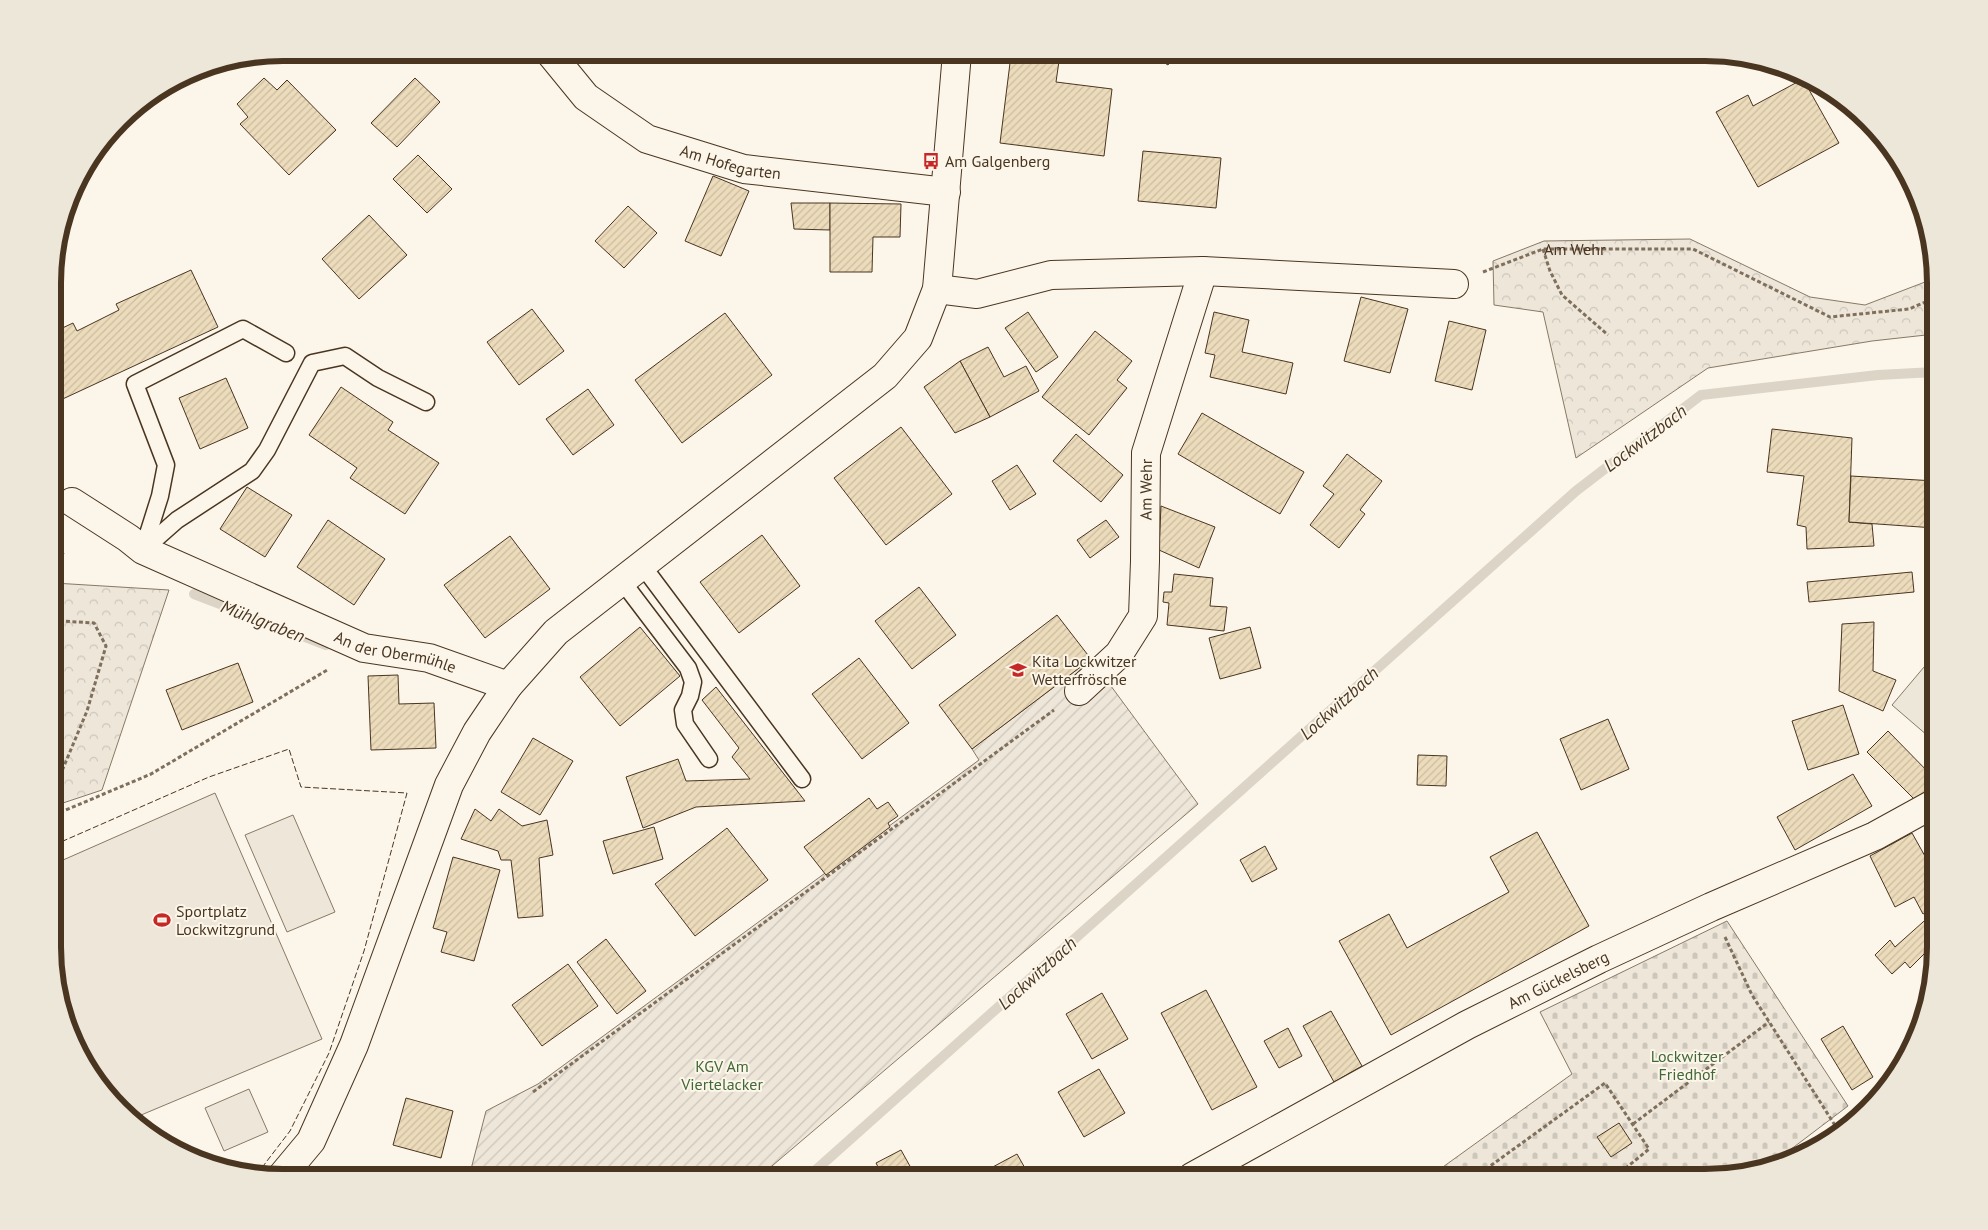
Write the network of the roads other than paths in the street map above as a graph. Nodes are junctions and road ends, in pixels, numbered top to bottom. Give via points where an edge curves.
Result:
1 (557, 61) edge
2 (956, 61) edge
3 (946, 192) junction
4 (1203, 271) junction
5 (1454, 284) road end
6 (937, 289) junction
7 (286, 353) dead end
8 (426, 402) dead end
9 (72, 502) dead end
10 (143, 550) junction
11 (632, 573) junction
12 (508, 686) junction
13 (1079, 692) road end
14 (709, 759) dead end
15 (802, 779) dead end
16 (1927, 807) edge
17 (288, 1169) edge
18 (1206, 1169) edge

1 - 3 street, Am Hofegarten via 586,98 647,139 744,169
2 - 3 street
3 - 6 street
4 - 5 street
4 - 6 street via 1051,275 977,294
4 - 13 street, Am Wehr via 1146,453 1143,616 1119,654
6 - 11 street via 918,338 884,376
7 - 10 lane via 243,329 135,384 166,465
8 - 10 lane via 378,378 345,356 312,363 267,450 252,471 177,520
9 - 10 street, An der Obermühle
10 - 12 street, An der Obermühle via 364,648 429,658
11 - 12 street via 556,632
11 - 14 lane via 688,668 693,682 683,710 685,724
11 - 15 lane
12 - 17 street via 477,732 449,785 354,1045 311,1141
16 - 18 street, Am Gückelsberg via 1875,836 1711,907 1467,1025

